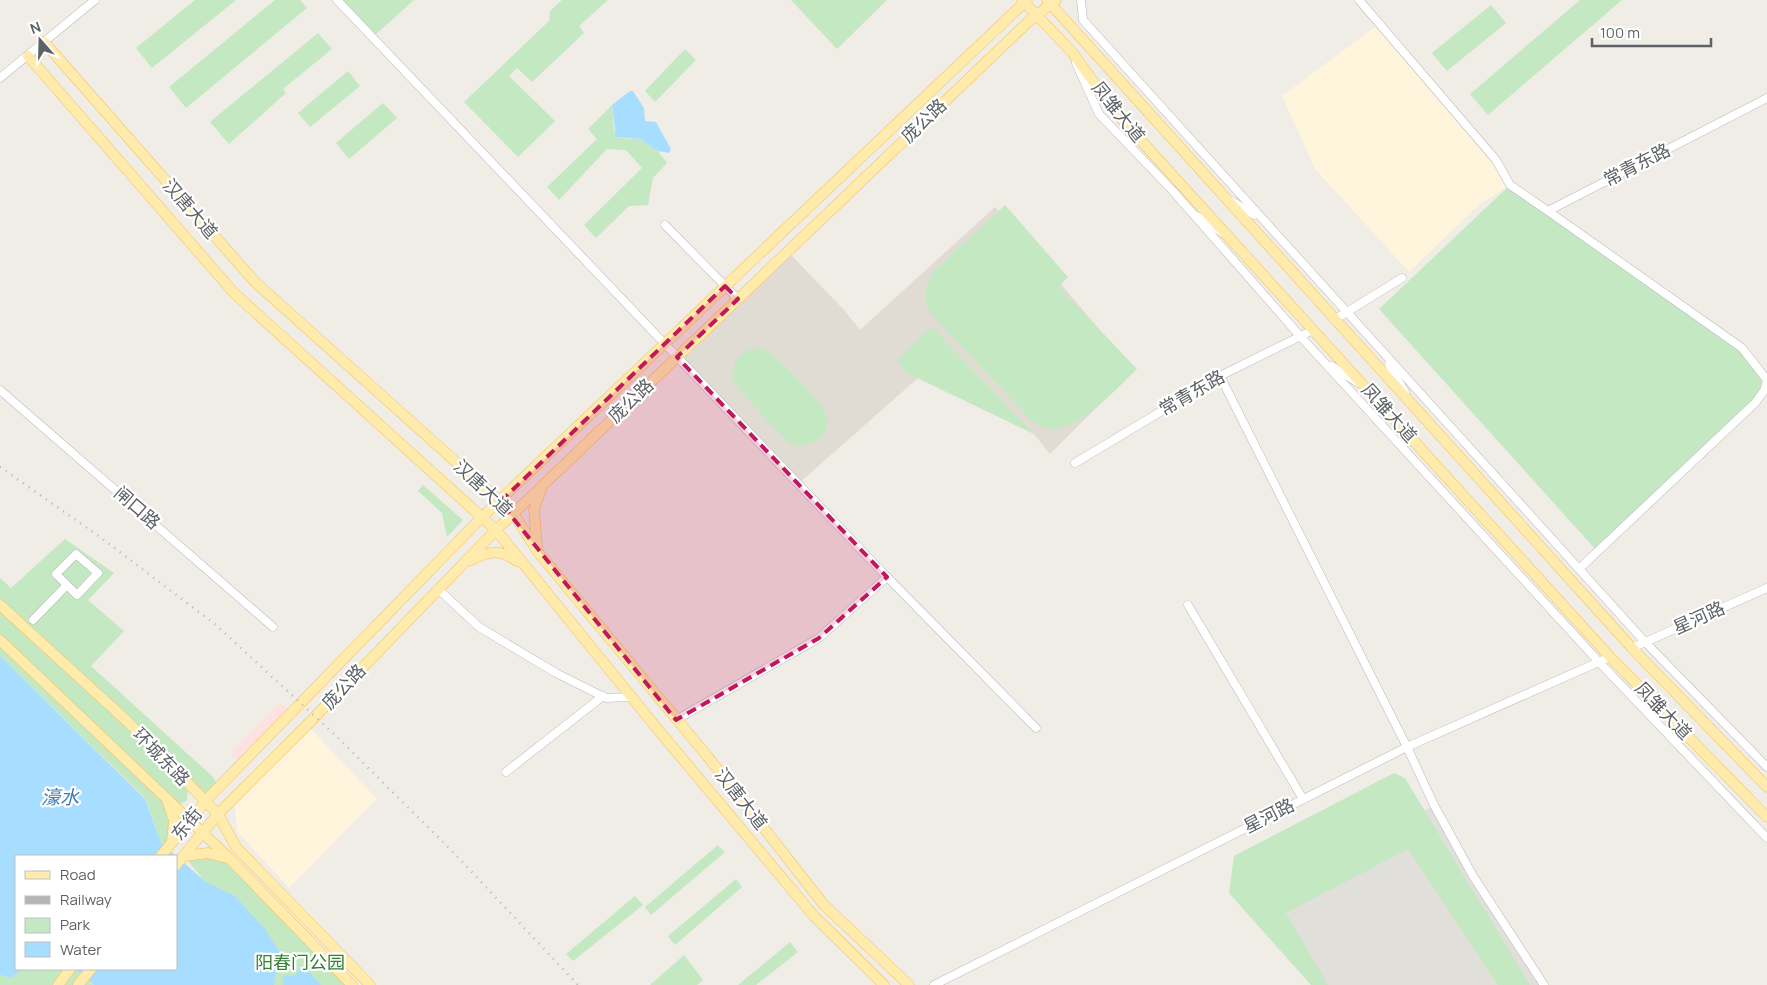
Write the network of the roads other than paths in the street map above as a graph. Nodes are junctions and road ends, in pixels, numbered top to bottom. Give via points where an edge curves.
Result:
1 (95, 0) edge
2 (337, 0) edge
3 (1081, 0) edge
4 (1359, 0) edge
5 (1024, 1) edge
6 (1051, 1) edge
7 (1036, 15) junction
8 (44, 42) junction
9 (1072, 52) junction
10 (28, 56) junction
11 (0, 78) edge
12 (1767, 98) edge
13 (1220, 193) junction
14 (1186, 208) junction
15 (1548, 211) junction
16 (1264, 222) junction
17 (665, 225) dead end
18 (1231, 240) junction
19 (1402, 278) dead end
20 (725, 286) junction
21 (738, 299) junction
22 (1346, 313) junction
23 (1334, 320) junction
24 (1313, 330) junction
25 (1300, 336) junction
26 (664, 343) junction
27 (1382, 352) junction
28 (677, 357) junction
29 (1322, 360) junction
30 (1220, 376) junction
31 (1767, 380) edge
32 (1366, 388) junction
33 (0, 390) edge
34 (1413, 407) junction
35 (1075, 463) dead end
36 (517, 485) junction
37 (543, 485) junction
38 (485, 488) junction
39 (500, 502) junction
40 (467, 505) junction
41 (513, 514) junction
42 (481, 518) junction
43 (496, 530) junction
44 (461, 539) junction
45 (538, 552) junction
46 (463, 563) junction
47 (524, 566) junction
48 (1579, 569) junction
49 (887, 577) junction
50 (67, 585) junction
51 (1767, 588) edge
52 (438, 589) junction
53 (0, 605) edge
54 (1188, 605) dead end
55 (33, 620) dead end
56 (273, 627) dead end
57 (0, 640) edge
58 (1645, 642) junction
59 (1632, 648) junction
60 (1610, 657) junction
61 (1598, 662) junction
62 (603, 696) junction
63 (631, 697) junction
64 (676, 720) junction
65 (1036, 728) dead end
66 (1407, 747) junction
67 (1767, 767) edge
68 (506, 772) dead end
69 (1767, 787) edge
70 (1303, 799) junction
71 (168, 802) junction
72 (205, 802) junction
73 (218, 814) junction
74 (1767, 817) edge
75 (188, 822) junction
76 (201, 834) junction
77 (1767, 838) edge
78 (171, 844) junction
79 (162, 855) edge
80 (181, 859) edge
81 (230, 859) junction
82 (90, 970) edge
83 (69, 971) edge
84 (78, 984) edge
85 (58, 985) edge
86 (352, 985) edge
87 (370, 985) edge
88 (884, 985) edge
89 (909, 985) edge
90 (934, 985) edge
91 (1544, 985) edge

1 - 8 street
2 - 26 street
3 - 16 street via 1083,20
4 - 15 street via 1496,160 1510,186
5 - 7 main road, 凤雏大道
5 - 20 main road, 庞公路
6 - 7 main road, 庞公路
6 - 13 main road, 凤雏大道
7 - 9 main road, 凤雏大道
7 - 21 main road, 庞公路
8 - 10 street
8 - 38 main road, 汉唐大道 via 255,282
9 - 14 street via 1099,114
9 - 18 main road, 凤雏大道 via 1116,113
10 - 11 street
10 - 40 main road, 汉唐大道 via 234,293
12 - 15 street, 常青东路
13 - 16 street
13 - 23 main road, 凤雏大道
14 - 18 street
14 - 25 street
15 - 31 street via 1742,348
16 - 22 street
17 - 20 street
18 - 24 main road, 凤雏大道
19 - 22 street
20 - 21 street
20 - 26 main road, 庞公路
21 - 28 main road, 庞公路
22 - 23 street
22 - 27 street
23 - 34 main road, 凤雏大道
24 - 25 street, 常青东路
24 - 32 main road, 凤雏大道
25 - 29 street
25 - 30 street, 常青东路
26 - 28 street
26 - 36 main road, 庞公路
27 - 34 street
27 - 48 street
28 - 37 main road, 庞公路
28 - 49 street
29 - 32 street
29 - 61 street
30 - 35 street, 常青东路
30 - 66 street
31 - 48 street via 1755,403
32 - 60 main road, 凤雏大道
33 - 56 street, 闸口路
34 - 59 main road, 凤雏大道
36 - 38 main road via 504,492
36 - 39 main road, 庞公路
37 - 41 main road, 庞公路
37 - 45 main road via 534,510
38 - 39 main road, 汉唐大道
39 - 41 main road, 汉唐大道
39 - 42 main road, 庞公路
40 - 42 main road, 汉唐大道
40 - 44 main road via 471,518
41 - 43 main road, 庞公路
41 - 45 main road, 汉唐大道
42 - 43 main road, 汉唐大道
42 - 44 main road, 庞公路
43 - 46 main road, 庞公路
43 - 47 main road, 汉唐大道
44 - 72 main road, 庞公路
45 - 64 main road, 汉唐大道
46 - 47 main road via 484,553 500,551
46 - 52 main road, 庞公路
47 - 63 main road, 汉唐大道
48 - 58 street
49 - 64 street via 819,638
49 - 65 street
50 - 50 street via 77,595 98,573 76,554 56,574
50 - 55 street
51 - 58 street, 星河路
52 - 62 street via 479,627 556,673
52 - 73 main road, 庞公路
53 - 72 main road, 环城东路 via 128,722
54 - 70 street
57 - 71 main road, 环城东路
58 - 59 street, 星河路
58 - 67 street
59 - 69 main road, 凤雏大道
60 - 61 street, 星河路
60 - 74 main road, 凤雏大道
61 - 66 street, 星河路
61 - 77 street
62 - 63 street
62 - 68 street
63 - 88 main road, 汉唐大道 via 814,916
64 - 89 main road, 汉唐大道 via 824,906
66 - 70 street, 星河路
66 - 91 street via 1434,805 1474,876
70 - 90 street, 星河路
71 - 75 main road, 环城东路
71 - 78 main road via 174,820
72 - 73 main road, 环城东路
72 - 75 main road, 东街
73 - 76 main road, 东街
73 - 87 main road, 环城东路 via 236,848
75 - 76 main road, 环城东路
75 - 78 main road, 东街
76 - 80 main road, 东街
76 - 81 main road, 环城东路
78 - 79 main road, 东街
80 - 81 main road via 208,853
81 - 86 main road, 环城东路
82 - 84 main road
83 - 85 main road

